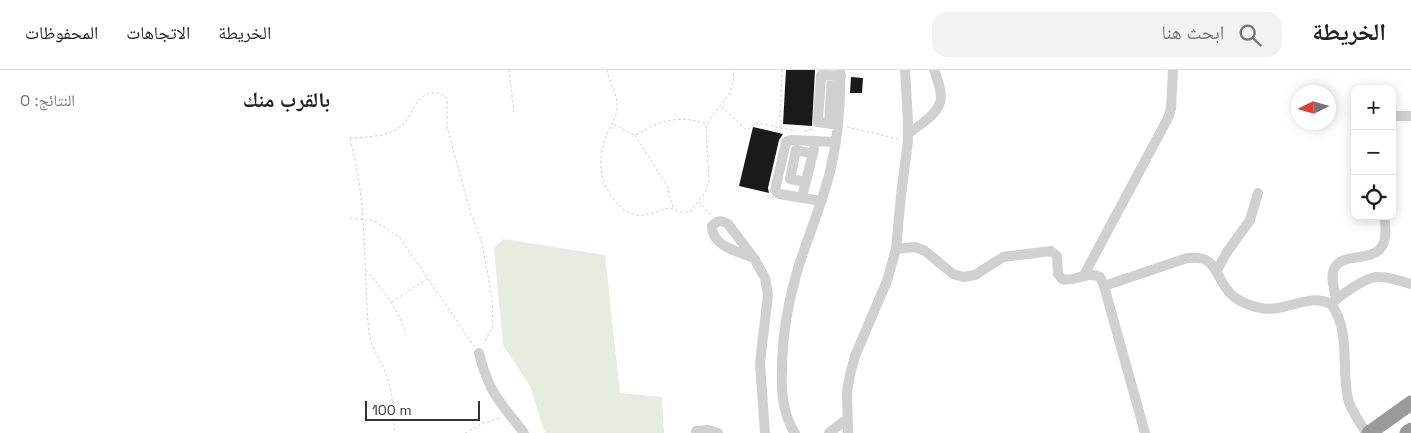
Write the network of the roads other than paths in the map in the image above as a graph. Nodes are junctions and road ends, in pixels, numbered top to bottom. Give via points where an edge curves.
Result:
1 (905, 70) edge
2 (934, 70) edge
3 (1173, 70) edge
4 (838, 74) edge
5 (1396, 116) edge
6 (1411, 116) edge
7 (834, 124) junction
8 (908, 138) junction
9 (815, 140) junction
10 (836, 142) junction
11 (813, 154) junction
12 (806, 182) junction
13 (1258, 193) dead end
14 (802, 197) junction
15 (822, 201) junction
16 (1384, 220) edge
17 (896, 249) junction
18 (754, 258) junction
19 (1217, 270) junction
20 (1084, 275) junction
21 (1411, 284) edge
22 (1104, 286) junction
23 (1333, 302) junction
24 (479, 353) road end
25 (1411, 403) edge
26 (847, 419) junction
27 (1411, 430) edge
28 (696, 431) dead end
29 (524, 433) edge
30 (718, 433) edge
31 (765, 433) edge
32 (795, 433) edge
33 (829, 433) edge
34 (848, 433) edge
35 (1145, 433) edge
36 (1368, 433) edge
37 (1407, 433) edge

1 - 8 street
2 - 8 street via 941,94 939,107
3 - 20 street via 1168,118
4 - 7 street
4 - 7 street via 821,75 818,122
5 - 6 street
7 - 10 street
8 - 17 street
9 - 10 street
9 - 11 street
9 - 14 street via 786,142 775,190 779,194
10 - 15 street
11 - 12 street
11 - 12 street via 796,150 790,179
12 - 14 street
13 - 19 street via 1250,220
14 - 15 street
15 - 32 street via 800,262 783,345 783,401
16 - 23 street via 1386,236 1382,246 1371,254 1340,263 1334,270
17 - 20 street via 916,247 952,274 963,277 974,275 1002,257 1051,251 1057,256 1058,274 1062,279 1068,281
17 - 26 street via 887,281 855,356
18 - 18 street via 728,224 717,221 712,226 714,238 722,245
18 - 31 street via 765,278 768,295 760,364
19 - 22 street via 1201,258 1187,258
19 - 23 street via 1231,295 1254,306 1278,308 1303,301
20 - 22 street via 1098,275
21 - 23 street via 1375,277
22 - 35 street
23 - 36 street via 1343,342 1348,401
24 - 29 street via 494,395
25 - 36 highway
26 - 33 street
26 - 34 street
27 - 37 highway
28 - 30 street

